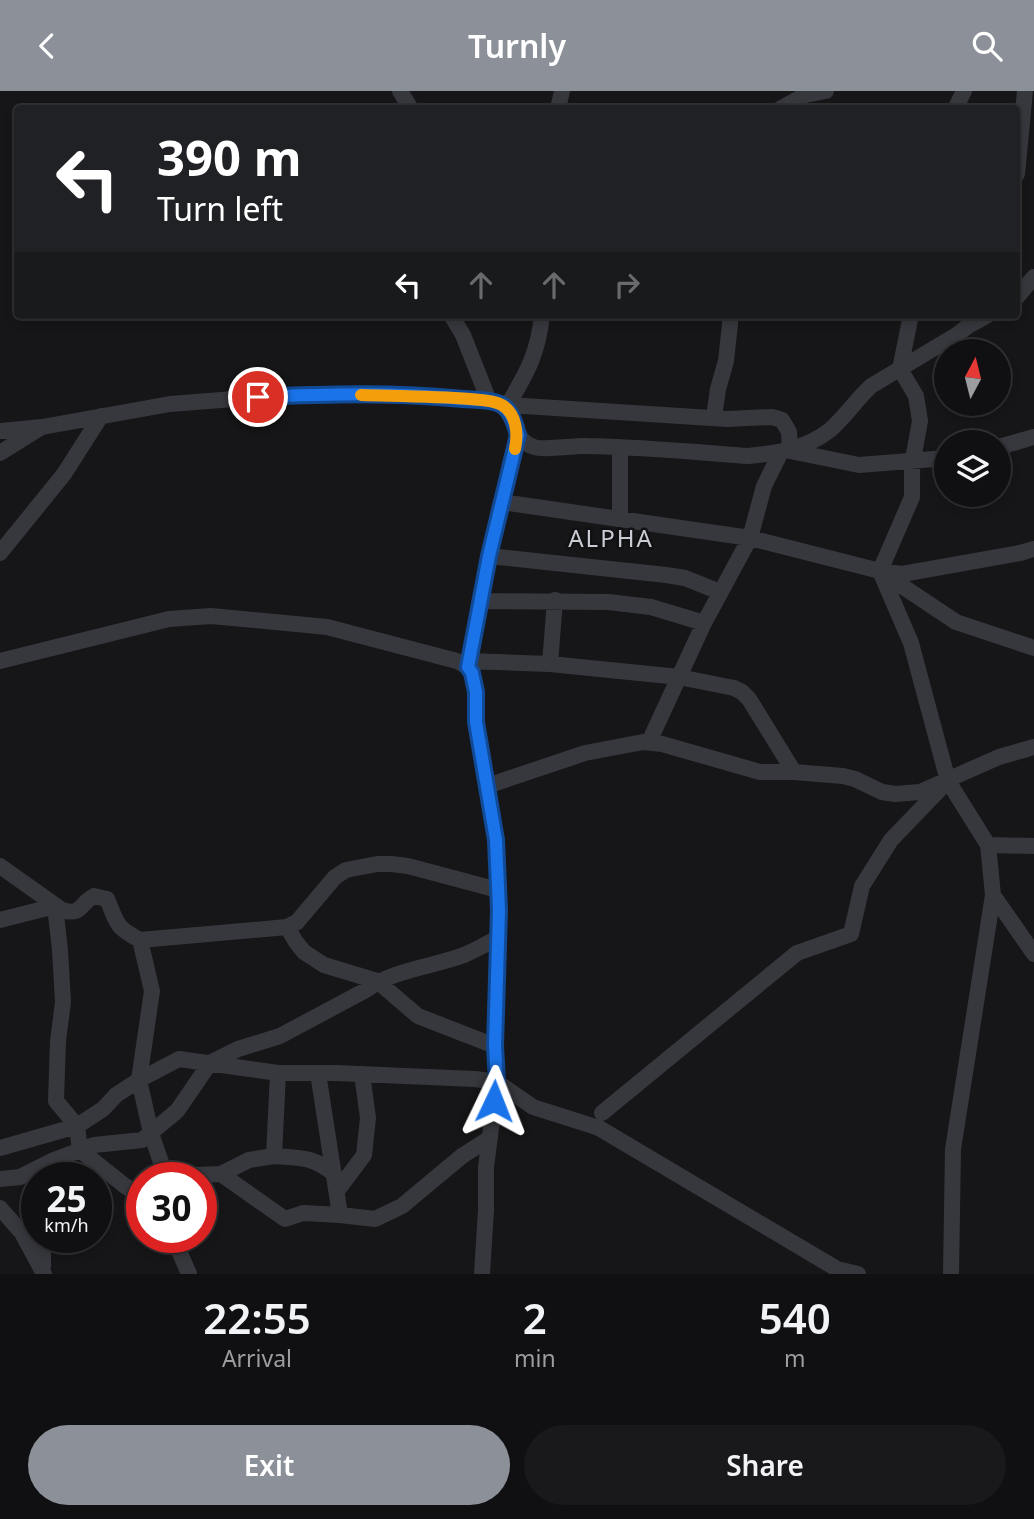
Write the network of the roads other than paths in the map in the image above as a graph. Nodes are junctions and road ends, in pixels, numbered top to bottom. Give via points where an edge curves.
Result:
1 (826, 91) edge
2 (1025, 91) edge
3 (787, 105) edge
4 (1020, 143) edge
5 (1034, 277) edge
6 (1020, 293) edge
7 (453, 319) edge
8 (541, 319) edge
9 (731, 319) edge
10 (910, 319) edge
11 (981, 319) edge
12 (900, 369) junction
13 (489, 401) junction
14 (507, 406) junction
15 (715, 410) dead end
16 (102, 416) junction
17 (42, 427) junction
18 (0, 431) edge
19 (518, 435) junction
20 (1034, 437) edge
21 (1011, 444) edge
22 (620, 448) junction
23 (785, 452) junction
24 (0, 453) edge
25 (913, 457) junction
26 (934, 458) edge
27 (502, 502) junction
28 (620, 519) junction
29 (750, 538) junction
30 (1034, 548) edge
31 (0, 553) edge
32 (489, 556) junction
33 (880, 571) junction
34 (720, 592) junction
35 (555, 600) junction
36 (480, 601) junction
37 (704, 623) junction
38 (1034, 648) edge
39 (0, 661) edge
40 (468, 664) junction
41 (550, 664) junction
42 (679, 677) junction
43 (649, 742) junction
44 (1034, 747) edge
45 (794, 772) junction
46 (948, 781) junction
47 (487, 786) junction
48 (988, 845) junction
49 (1034, 846) edge
50 (0, 866) edge
51 (498, 890) junction
52 (993, 895) junction
53 (55, 905) junction
54 (0, 921) edge
55 (287, 927) junction
56 (499, 937) junction
57 (140, 940) junction
58 (1034, 954) edge
59 (377, 981) junction
60 (495, 1046) junction
61 (210, 1063) junction
62 (278, 1073) junction
63 (318, 1073) junction
64 (362, 1074) junction
65 (139, 1080) junction
66 (497, 1082) junction
67 (602, 1113) dead end
68 (78, 1126) junction
69 (151, 1133) junction
70 (490, 1139) junction
71 (0, 1148) edge
72 (80, 1150) junction
73 (274, 1156) junction
74 (54, 1160) joint
75 (160, 1162) edge
76 (217, 1174) edge
77 (221, 1174) junction
78 (334, 1174) junction
79 (0, 1178) edge
80 (126, 1187) edge
81 (337, 1191) junction
82 (0, 1208) edge
83 (340, 1215) junction
84 (43, 1253) edge
85 (180, 1253) edge
86 (823, 1267) edge
87 (43, 1272) edge
88 (189, 1274) edge
89 (482, 1274) edge
90 (858, 1274) edge
91 (951, 1274) edge

1 - 3 street
2 - 4 street
5 - 6 street
7 - 13 street
8 - 14 street via 535,355
9 - 15 street
10 - 12 street
11 - 12 street
12 - 23 street via 858,397 831,429
12 - 25 street via 916,395 920,421
13 - 14 street
13 - 16 street via 320,394 170,404
14 - 19 street
14 - 23 street via 727,419 772,417 782,420 789,432
16 - 17 street
16 - 31 street via 64,474
17 - 18 street
17 - 24 street
19 - 22 street via 533,447
19 - 27 street
20 - 21 street
22 - 23 street via 748,456
22 - 28 street
23 - 25 street via 859,465
23 - 29 street via 764,486
25 - 26 street
25 - 33 street via 912,497
27 - 28 street
27 - 32 street
28 - 29 street
29 - 33 street
29 - 34 street
30 - 33 street via 902,574
32 - 34 street via 666,575
32 - 36 street
33 - 38 street via 956,622
33 - 46 street via 911,643
34 - 37 street
35 - 36 street
35 - 37 street via 651,607
35 - 41 street
36 - 40 street
37 - 42 street
39 - 40 street via 169,619 211,616 327,627
40 - 41 street
40 - 47 street via 476,692
41 - 42 street
42 - 43 street
42 - 45 street via 742,692
43 - 45 street via 760,772
43 - 47 street via 585,753
44 - 46 street via 999,757
45 - 46 street via 843,776 895,794 920,792
46 - 48 street
46 - 67 street via 891,840 862,886 851,934 797,953
47 - 51 street
48 - 49 street
48 - 52 street
50 - 53 street
51 - 55 street via 408,866 377,864 335,877 297,922
51 - 56 street
52 - 58 street
52 - 91 street via 953,1149
53 - 54 street
53 - 57 street via 71,913 94,896 107,899 116,924
53 - 68 street via 63,1002 56,1101
55 - 57 street
55 - 59 street via 304,952 324,965
56 - 59 street via 465,954
56 - 60 street
57 - 65 street via 152,991
59 - 60 street via 418,1016
59 - 61 street via 279,1036
60 - 66 street
61 - 62 street
61 - 65 street via 179,1059
61 - 69 street via 177,1111
62 - 63 street
62 - 73 street
63 - 64 street
63 - 78 street
64 - 66 street
64 - 81 street via 368,1118 363,1155
65 - 68 street
65 - 69 street
66 - 70 street
66 - 86 street via 533,1107 599,1128
68 - 71 street
68 - 72 street
69 - 72 street via 142,1140
69 - 75 street
70 - 83 street via 402,1206 375,1219
70 - 89 street
72 - 74 street
72 - 80 street
73 - 77 street via 249,1160
73 - 78 street via 305,1158
74 - 79 street via 20,1177
76 - 77 street
77 - 83 street via 285,1219 303,1213
78 - 81 street
81 - 83 street
82 - 87 street via 22,1233
84 - 87 street
85 - 88 street
86 - 90 street

